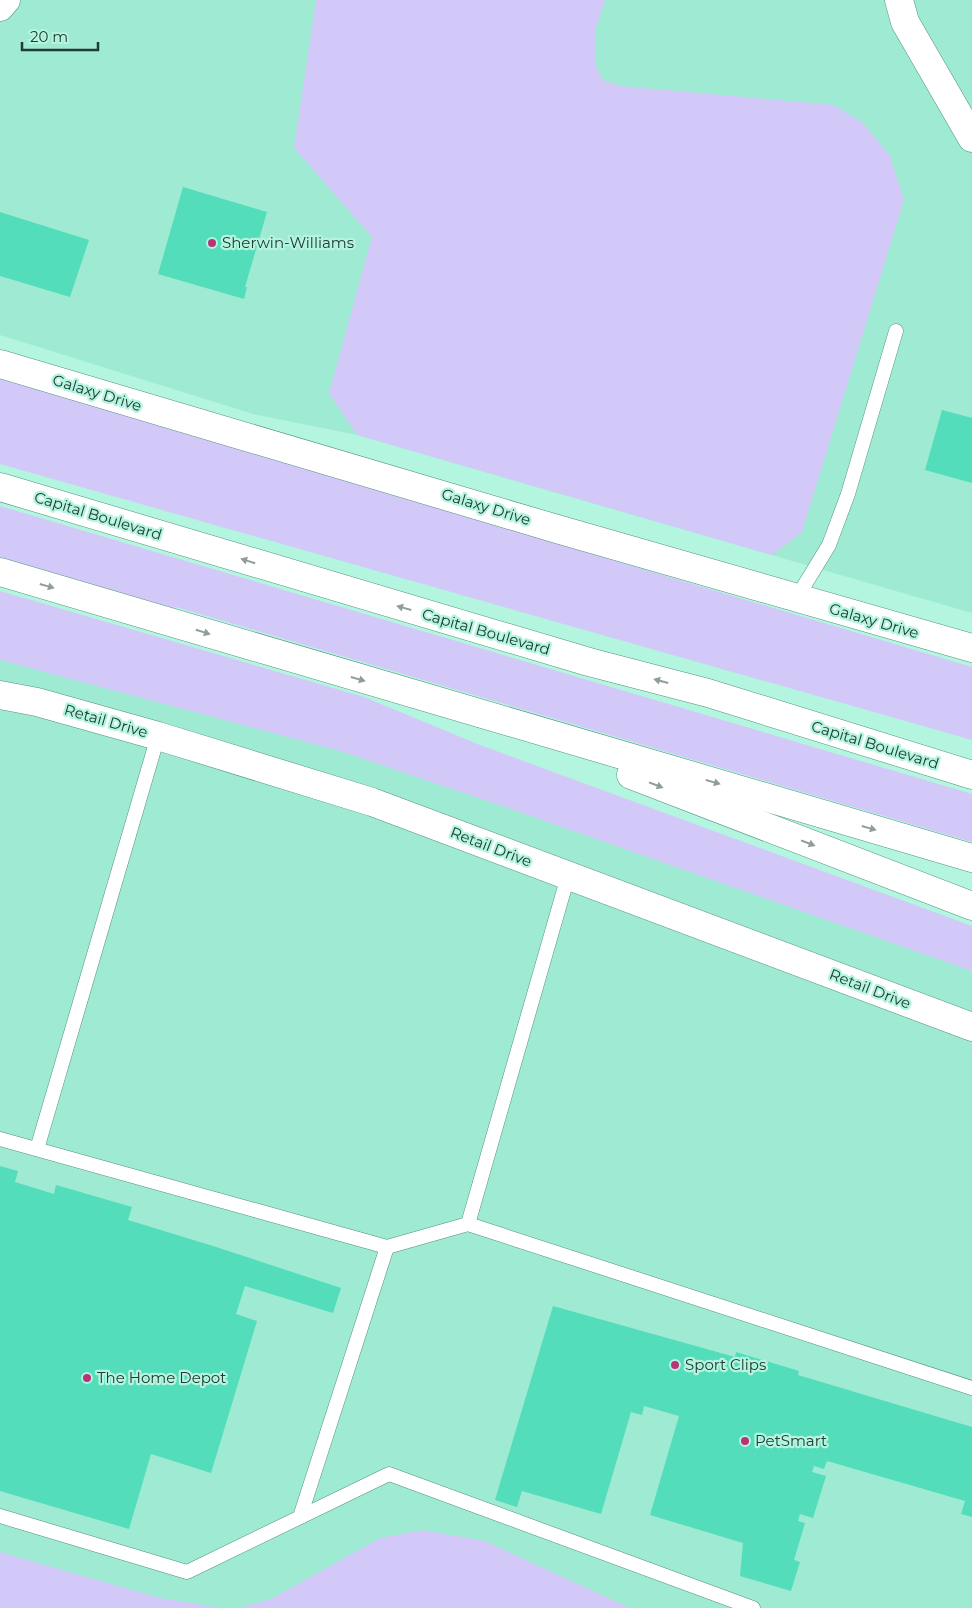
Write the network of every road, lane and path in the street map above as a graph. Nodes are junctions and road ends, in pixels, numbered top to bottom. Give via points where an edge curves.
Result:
1 (6, 0) edge
2 (899, 0) edge
3 (0, 7) edge
4 (972, 138) edge
5 (896, 331) dead end
6 (0, 364) edge
7 (0, 487) edge
8 (0, 572) edge
9 (796, 599) junction
10 (972, 648) edge
11 (708, 694) junction
12 (0, 695) edge
13 (448, 705) junction
14 (158, 736) junction
15 (972, 760) edge
16 (972, 775) edge
17 (972, 858) edge
18 (568, 876) junction
19 (972, 906) edge
20 (972, 1027) edge
21 (0, 1139) edge
22 (37, 1149) junction
23 (468, 1224) junction
24 (387, 1247) junction
25 (972, 1388) edge
26 (0, 1516) edge
27 (300, 1517) junction
28 (754, 1608) edge

1 - 3 main road
2 - 4 main road via 905,22
5 - 9 lane via 848,494 829,545
6 - 9 main road, Galaxy Drive
11 -> 7 main road, Capital Boulevard via 589,662
8 -> 13 main road
9 - 10 main road, Galaxy Drive
11 - 15 main road
11 - 16 main road, Capital Boulevard
12 - 14 main road, Retail Drive via 37,702
13 -> 17 main road
13 -> 19 main road
14 - 18 main road, Retail Drive via 372,802
14 - 22 lane
18 - 20 main road, Retail Drive
18 - 23 lane
21 - 22 lane
22 - 24 lane
23 - 24 lane
23 - 25 lane
24 - 27 lane
26 - 27 lane via 187,1572
27 - 28 lane via 389,1474

